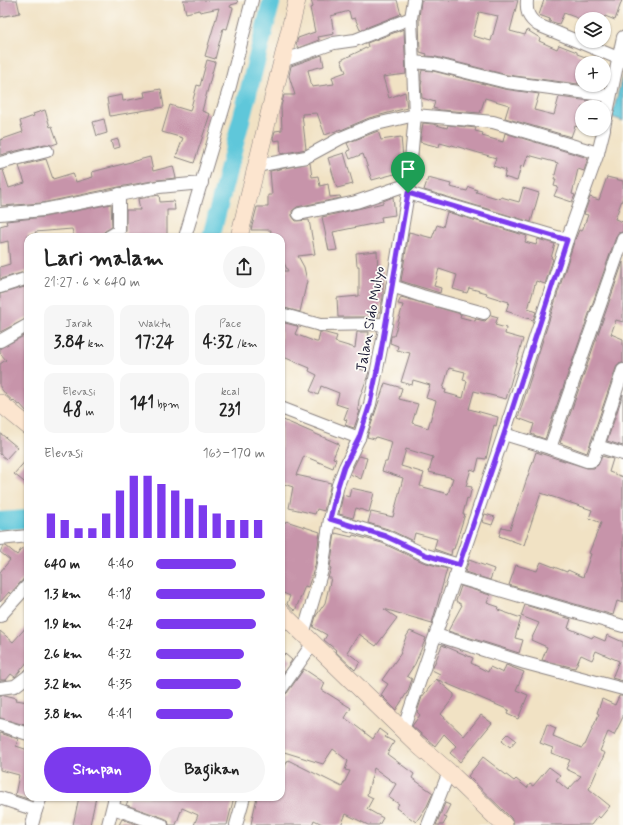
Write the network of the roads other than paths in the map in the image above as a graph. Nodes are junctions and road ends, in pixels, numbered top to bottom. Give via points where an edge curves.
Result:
1 (252, 0) edge
2 (297, 0) edge
3 (414, 0) edge
4 (527, 0) edge
5 (411, 18) junction
6 (623, 37) edge
7 (618, 58) junction
8 (282, 61) junction
9 (413, 62) junction
10 (610, 96) junction
11 (609, 100) edge
12 (415, 115) junction
13 (602, 136) edge
14 (47, 151) dead end
15 (598, 153) junction
16 (0, 163) edge
17 (256, 166) junction
18 (202, 183) junction
19 (409, 188) junction
20 (119, 194) junction
21 (0, 214) edge
22 (299, 214) dead end
23 (116, 233) edge
24 (187, 233) edge
25 (240, 233) edge
26 (623, 239) edge
27 (567, 240) junction
28 (24, 279) edge
29 (0, 286) edge
30 (392, 286) junction
31 (484, 313) dead end
32 (285, 315) edge
33 (386, 324) junction
34 (24, 327) edge
35 (0, 342) edge
36 (623, 370) edge
37 (0, 404) edge
38 (285, 410) edge
39 (24, 423) edge
40 (504, 434) junction
41 (359, 438) junction
42 (597, 446) junction
43 (550, 448) junction
44 (623, 454) edge
45 (330, 519) junction
46 (24, 536) edge
47 (0, 539) edge
48 (459, 565) junction
49 (455, 577) junction
50 (24, 589) edge
51 (0, 616) edge
52 (285, 616) edge
53 (623, 626) edge
54 (436, 635) junction
55 (308, 639) junction
56 (24, 679) edge
57 (285, 682) edge
58 (0, 688) edge
59 (623, 689) edge
60 (0, 725) edge
61 (403, 730) junction
62 (24, 733) edge
63 (449, 772) junction
64 (0, 798) edge
65 (39, 801) edge
66 (243, 801) edge
67 (114, 802) edge
68 (36, 810) junction
69 (32, 825) edge
70 (108, 825) edge
71 (162, 825) edge
72 (236, 825) edge
73 (428, 825) edge
74 (504, 825) edge

1 - 18 street
2 - 8 street
3 - 5 street, Jalan Sido Mulyo
4 - 7 street via 528,15 538,25
5 - 8 street via 354,40 334,43
5 - 9 street, Jalan Sido Mulyo
6 - 7 street
7 - 10 street
8 - 17 street
9 - 10 street via 434,64 506,82
9 - 12 street, Jalan Sido Mulyo
10 - 11 street
12 - 15 street via 493,122
12 - 17 street via 372,126 341,138 306,157
12 - 19 street, Jalan Sido Mulyo
13 - 15 street
14 - 16 street
15 - 27 street
17 - 25 street
18 - 20 street
18 - 24 street
19 - 22 street
19 - 27 street
19 - 30 street, Jalan Sido Mulyo
20 - 21 street via 49,209
20 - 23 street via 119,231
26 - 43 street
27 - 40 street
28 - 29 street
30 - 31 street
30 - 33 street, Jalan Sido Mulyo
32 - 33 street via 320,325
33 - 41 street, Jalan Sido Mulyo via 370,404
34 - 35 street
36 - 42 street
37 - 39 street
38 - 41 street
40 - 43 street
40 - 48 street
41 - 45 street, Jalan Sido Mulyo via 344,467
42 - 43 street via 591,461
42 - 44 street
45 - 48 street via 385,536 426,555
45 - 55 street, Jalan Sido Mulyo
46 - 47 street
48 - 49 street
49 - 53 street
49 - 54 street
50 - 51 street
52 - 55 street
54 - 59 street via 525,663
54 - 61 street
55 - 57 street, Jalan Sido Mulyo
55 - 61 street
56 - 58 street via 15,686
60 - 62 street
61 - 63 street
63 - 73 street
63 - 74 street
64 - 68 street
65 - 68 street
66 - 72 street
67 - 70 street
67 - 71 street
68 - 69 street

